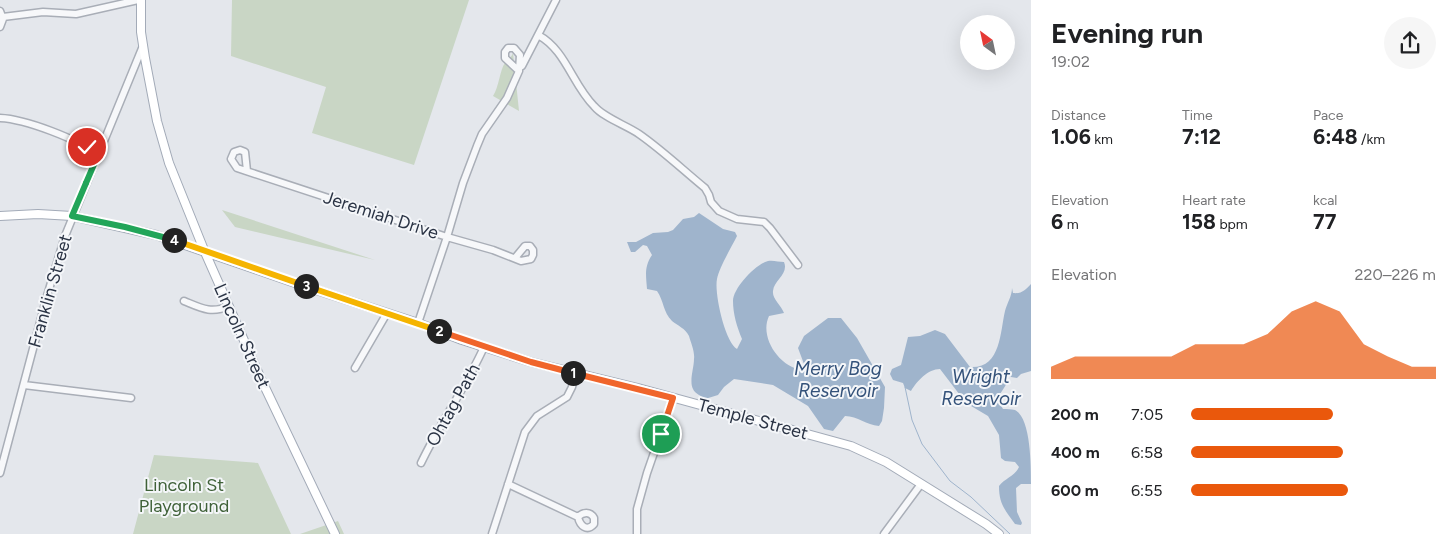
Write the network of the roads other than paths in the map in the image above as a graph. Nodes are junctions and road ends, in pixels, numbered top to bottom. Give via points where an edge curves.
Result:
1 (139, 0) edge
2 (556, 0) edge
3 (1, 14) edge
4 (0, 27) edge
5 (538, 35) junction
6 (143, 46) junction
7 (0, 118) edge
8 (98, 155) junction
9 (247, 171) dead end
10 (0, 216) edge
11 (72, 216) junction
12 (447, 237) junction
13 (204, 250) junction
14 (516, 258) dead end
15 (798, 265) dead end
16 (184, 300) dead end
17 (229, 306) junction
18 (386, 312) junction
19 (418, 323) junction
20 (484, 347) junction
21 (355, 368) dead end
22 (575, 373) junction
23 (24, 385) junction
24 (131, 398) dead end
25 (673, 398) junction
26 (1, 460) edge
27 (421, 462) dead end
28 (0, 473) edge
29 (508, 484) junction
30 (921, 484) junction
31 (578, 517) dead end
32 (335, 534) edge
33 (492, 534) edge
34 (637, 534) edge
35 (884, 534) edge
36 (999, 534) edge

1 - 3 street via 76,14
1 - 6 main road, Franklin Street
2 - 5 street
3 - 4 street
5 - 12 street via 507,98 482,134
5 - 15 street via 549,41 560,54 595,108 640,135 690,176 704,188 719,211 737,219 764,222
6 - 8 street, Franklin Street
6 - 13 main road, Lincoln Street via 162,142
7 - 8 street via 16,120 66,138
8 - 11 street, Franklin Street
9 - 12 street, Jeremiah Drive
10 - 11 main road, Temple Street
11 - 13 main road, Temple Street via 156,235
11 - 23 street, Franklin Street
12 - 14 street, Jeremiah Drive
12 - 19 street
13 - 17 main road, Lincoln Street
13 - 18 main road, Temple Street
16 - 17 street via 210,310
17 - 32 main road, Lincoln Street
18 - 19 main road, Temple Street
18 - 21 street
19 - 20 main road, Temple Street
20 - 22 main road, Temple Street
20 - 27 street, Ohtag Path
22 - 25 main road, Temple Street
22 - 29 street via 567,397 537,416 527,428
23 - 24 street
23 - 26 street, Franklin Street
25 - 30 main road, Temple Street via 851,446 886,462
25 - 34 street via 637,509
26 - 28 street, Franklin Street
29 - 31 street
29 - 33 street
30 - 35 street
30 - 36 main road, Temple Street

